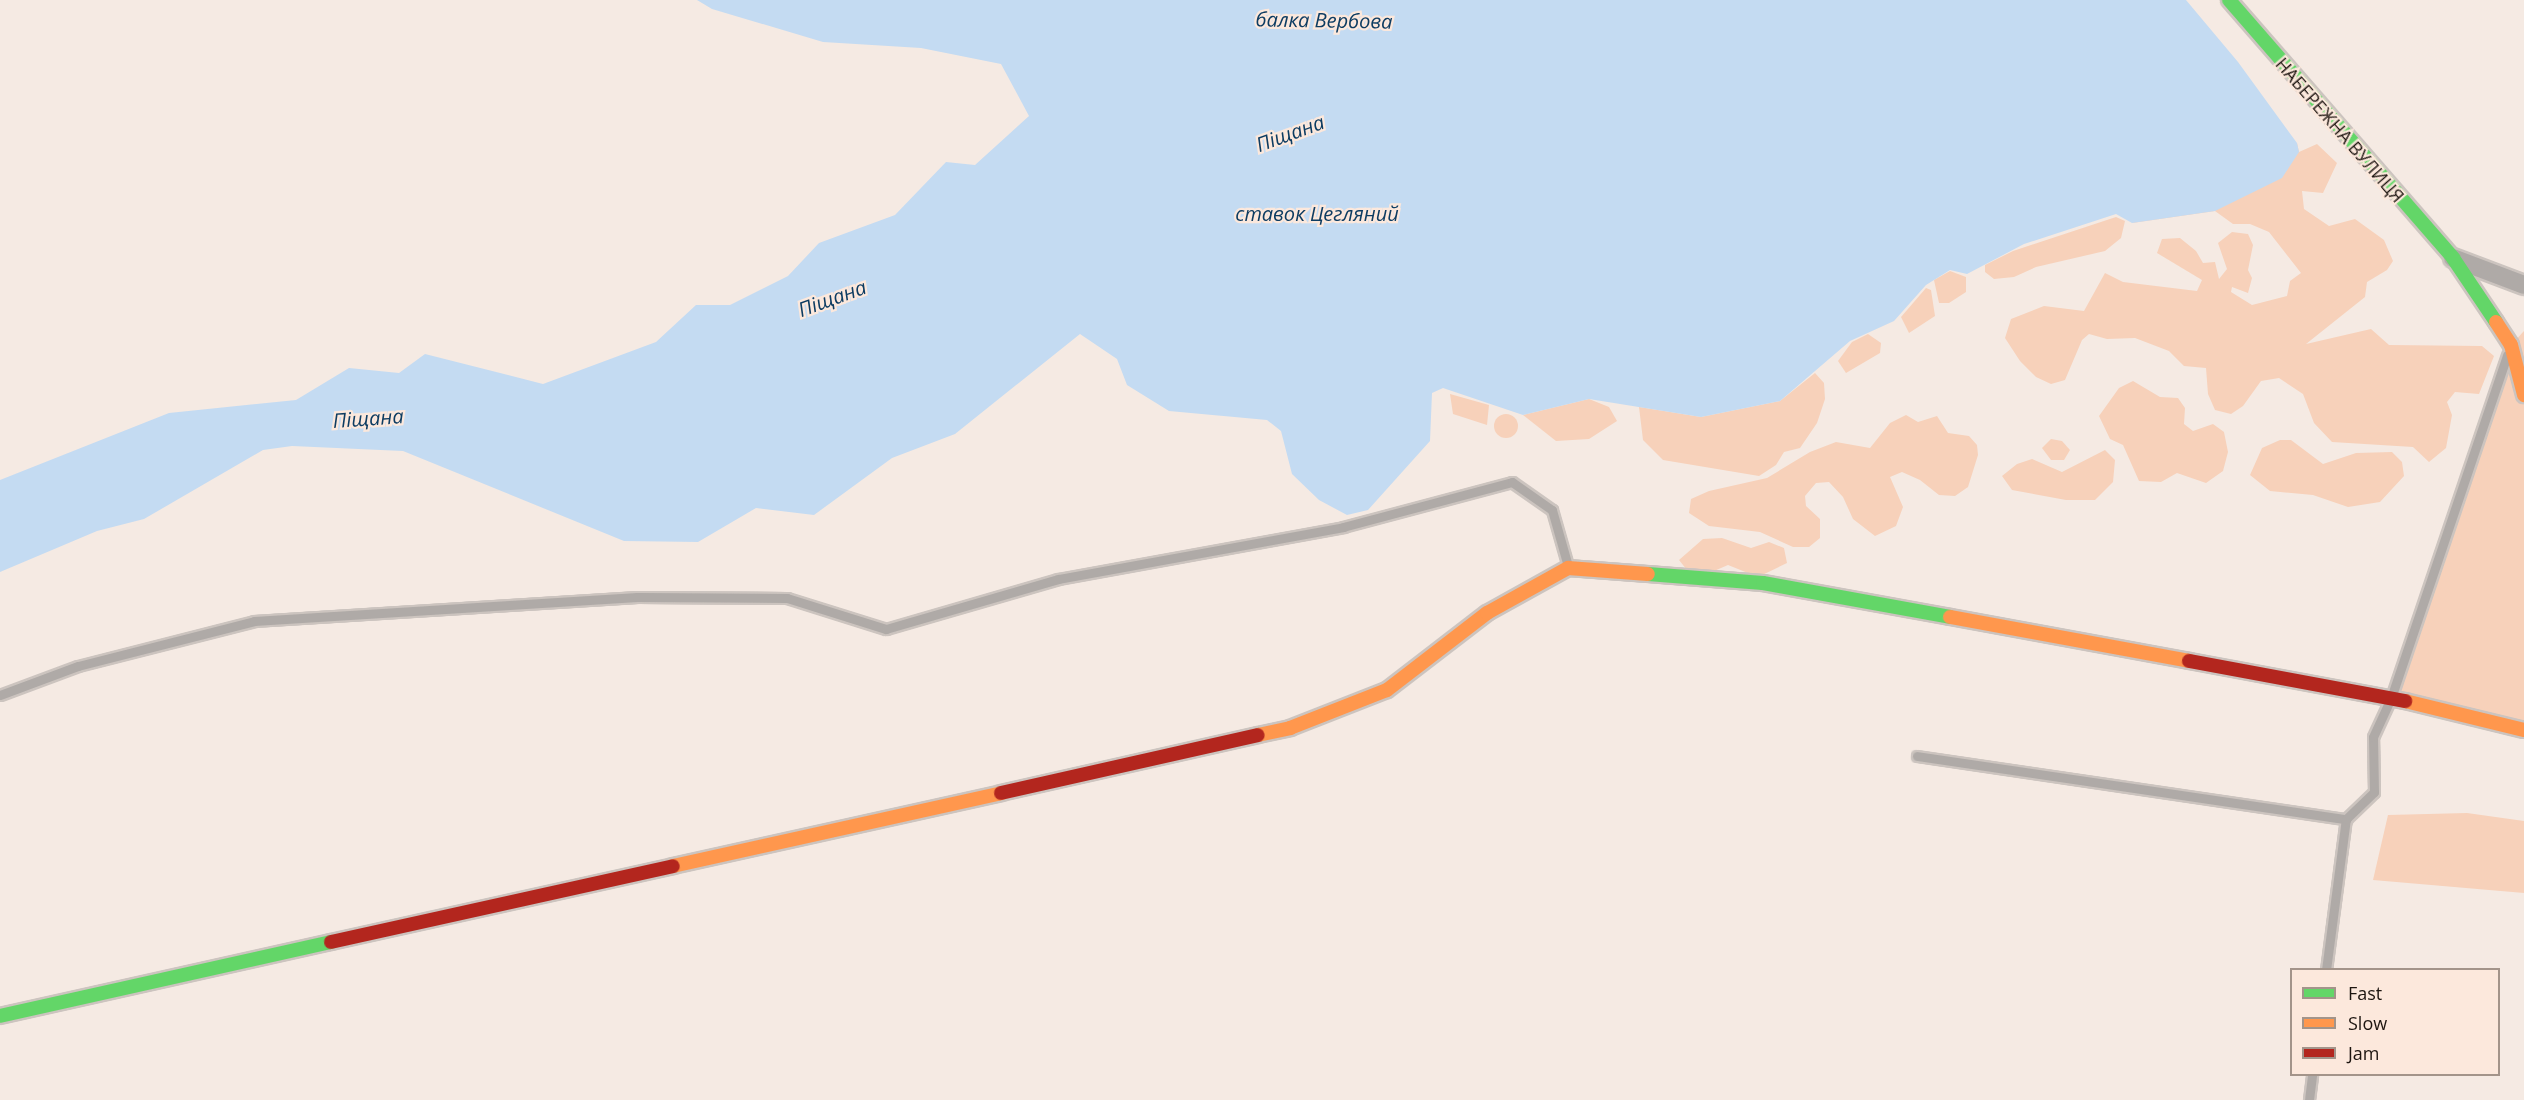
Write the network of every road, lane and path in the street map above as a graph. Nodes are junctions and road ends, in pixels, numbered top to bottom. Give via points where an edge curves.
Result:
1 (2229, 0) edge
2 (2453, 258) junction
3 (2524, 285) edge
4 (2511, 345) junction
5 (2524, 395) edge
6 (1568, 568) junction
7 (0, 695) edge
8 (2391, 698) junction
9 (2524, 730) edge
10 (1917, 756) dead end
11 (2346, 819) junction
12 (2326, 968) edge
13 (0, 1016) edge
14 (2312, 1076) edge
15 (2309, 1100) edge

1 - 2 street, НАБЕРЕЖНА ВУЛИЦЯ
2 - 3 street
2 - 4 street, НАБЕРЕЖНА ВУЛИЦЯ
4 - 5 street, НАБЕРЕЖНА ВУЛИЦЯ
4 - 8 lane
6 - 7 lane via 1552,510 1512,482 1343,527 1058,579 886,629 775,598 637,597 254,621 78,666
6 - 8 street via 1763,584
6 - 13 street via 1487,613 1387,690 1290,728
8 - 9 street
8 - 11 lane via 2373,737 2374,792
10 - 11 lane
11 - 12 lane
14 - 15 lane

